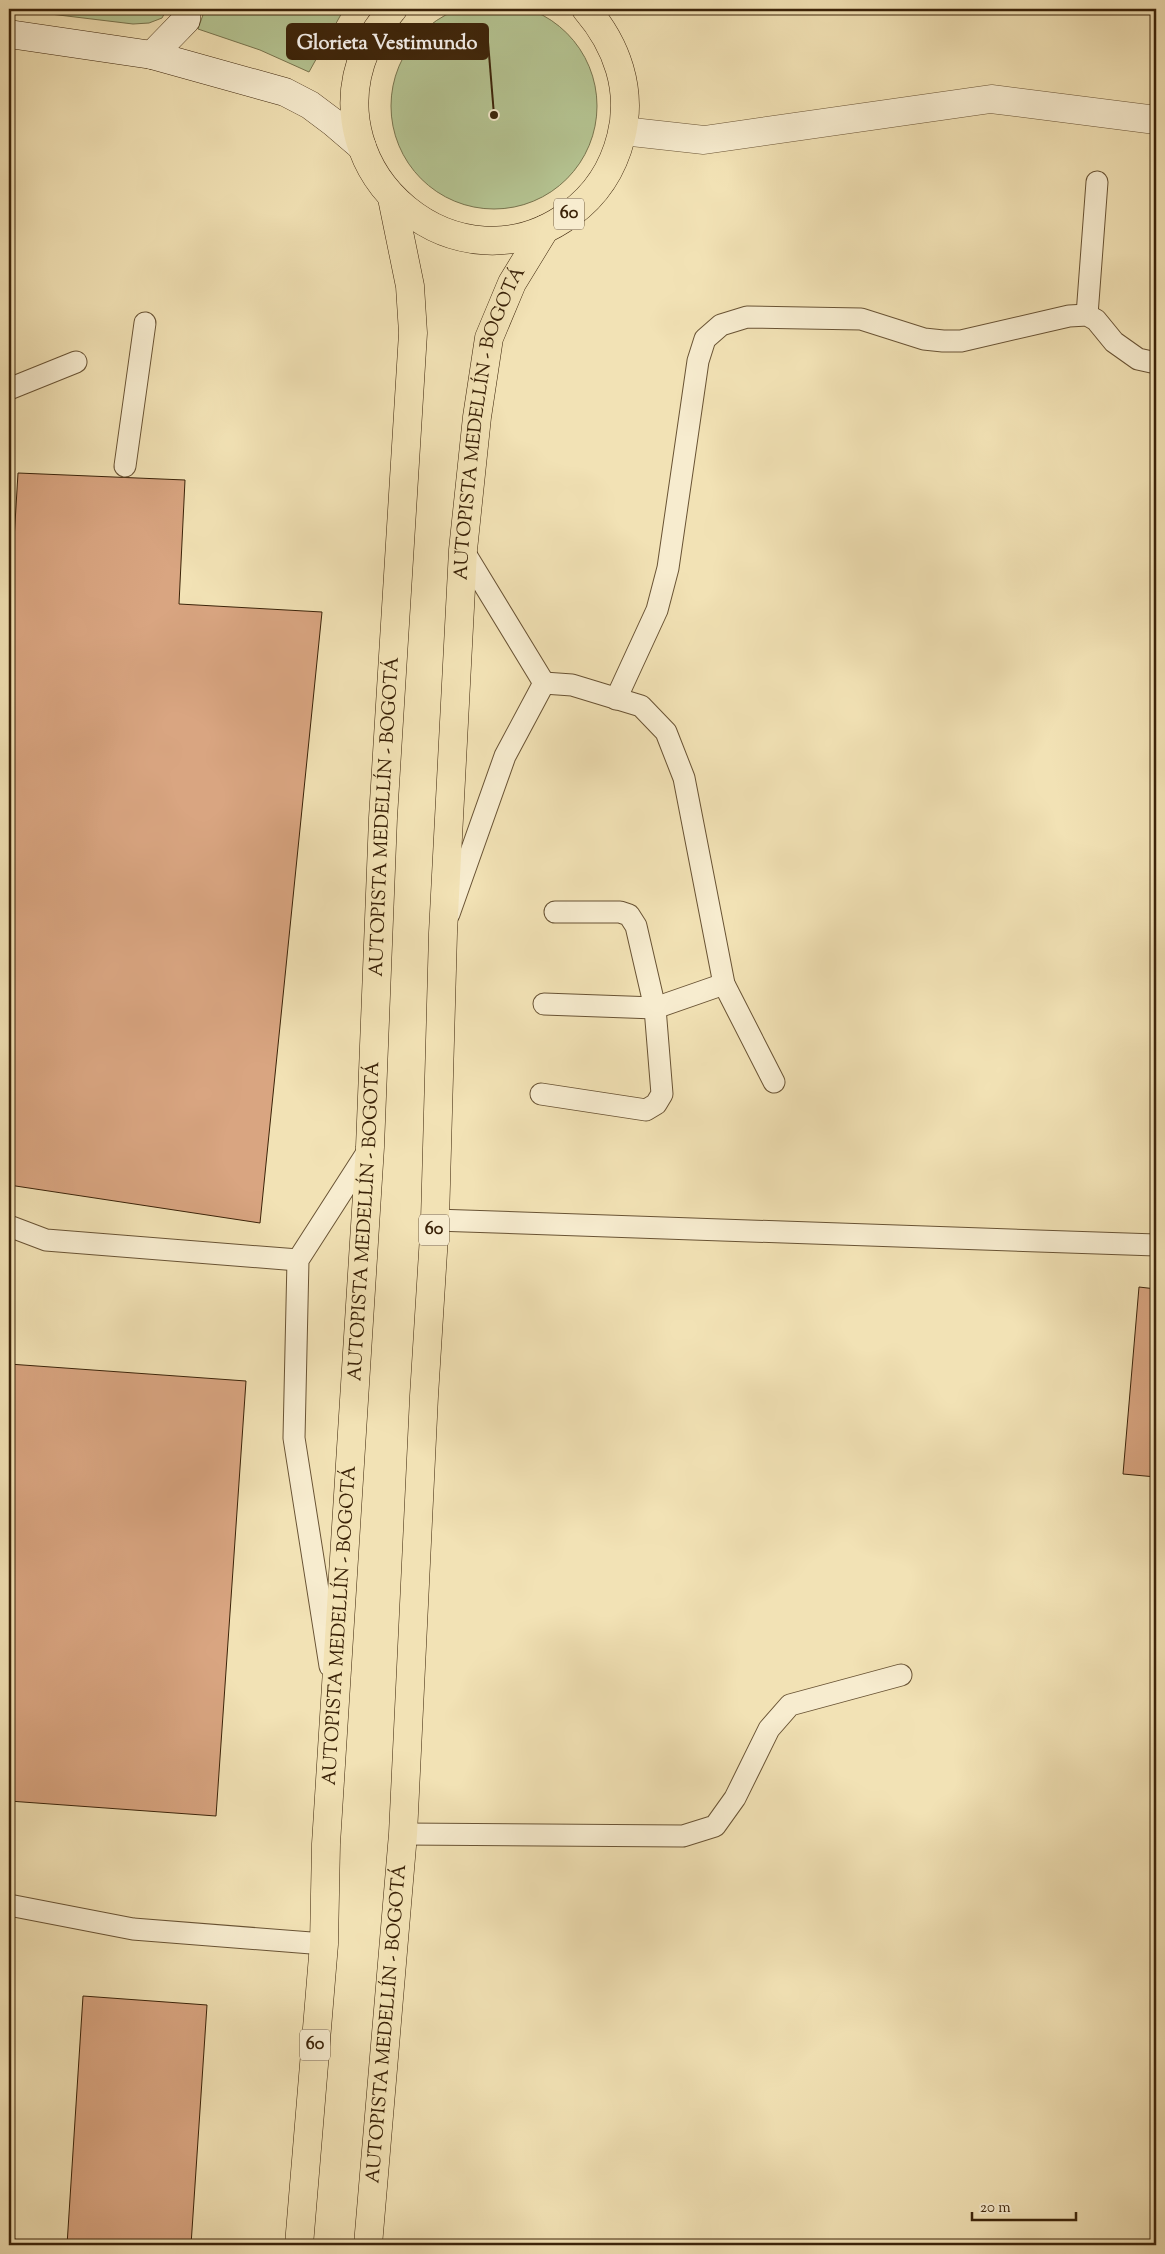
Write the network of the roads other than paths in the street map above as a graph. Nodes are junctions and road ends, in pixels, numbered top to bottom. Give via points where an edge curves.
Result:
1 (187, 9) edge
2 (393, 9) edge
3 (586, 9) edge
4 (9, 34) edge
5 (152, 55) junction
6 (1156, 120) edge
7 (623, 131) junction
8 (362, 147) junction
9 (1097, 182) dead end
10 (392, 198) junction
11 (545, 229) junction
12 (1087, 315) junction
13 (145, 324) dead end
14 (76, 362) dead end
15 (1156, 363) edge
16 (9, 389) edge
17 (125, 466) dead end
18 (463, 550) junction
19 (544, 683) junction
20 (616, 699) junction
21 (555, 912) dead end
22 (443, 933) junction
23 (724, 984) junction
24 (544, 1004) dead end
25 (655, 1008) junction
26 (774, 1082) dead end
27 (541, 1094) dead end
28 (370, 1147) junction
29 (435, 1220) junction
30 (9, 1226) edge
31 (1156, 1245) edge
32 (298, 1260) junction
33 (901, 1675) dead end
34 (335, 1698) junction
35 (403, 1834) junction
36 (9, 1906) edge
37 (324, 1944) junction
38 (299, 2245) edge
39 (368, 2245) edge

1 - 5 street via 186,20
2 - 8 highway, AUTOPISTA MEDELLÍN - BOGOTÁ / 60 via 378,27 358,73 356,122
3 - 7 highway, AUTOPISTA MEDELLÍN - BOGOTÁ / 60 via 614,50 622,76 625,103
4 - 5 street
5 - 8 street via 284,92 328,118
6 - 7 street via 991,99 704,140
7 - 11 highway, AUTOPISTA MEDELLÍN - BOGOTÁ / 60 via 608,172 596,190 581,206
8 - 10 highway, AUTOPISTA MEDELLÍN - BOGOTÁ / 60 via 380,183
9 - 12 lane
10 - 11 highway, AUTOPISTA MEDELLÍN - BOGOTÁ / 60 via 428,225 474,239 498,240
10 - 28 highway, AUTOPISTA MEDELLÍN - BOGOTÁ / 60 via 410,286 413,333 383,818
11 - 18 highway, AUTOPISTA MEDELLÍN - BOGOTÁ / 60 via 512,283 489,338 476,417
12 - 15 lane via 1096,320 1114,342 1138,359
12 - 20 lane via 1069,316 961,341 924,339 861,319 747,317 721,325 706,339 698,361 668,568 657,610
13 - 17 lane
14 - 16 lane
18 - 19 lane
18 - 22 highway, AUTOPISTA MEDELLÍN - BOGOTÁ / 60
19 - 20 lane via 572,684
19 - 22 lane via 505,756
20 - 23 lane via 641,706 666,732 684,778
21 - 25 lane via 620,912 630,915 636,926
22 - 29 highway, AUTOPISTA MEDELLÍN - BOGOTÁ / 60
23 - 25 lane
23 - 26 lane
24 - 25 lane
25 - 27 lane via 662,1094 656,1104 646,1110
28 - 32 lane
28 - 34 highway, AUTOPISTA MEDELLÍN - BOGOTÁ / 60
29 - 31 lane
29 - 35 highway, AUTOPISTA MEDELLÍN - BOGOTÁ / 60
30 - 32 lane via 46,1240
32 - 34 lane via 294,1438
33 - 35 lane via 790,1705 769,1729 735,1798 715,1826 683,1836
34 - 37 highway, AUTOPISTA MEDELLÍN - BOGOTÁ / 60
35 - 39 highway, AUTOPISTA MEDELLÍN - BOGOTÁ / 60
36 - 37 lane via 133,1930
37 - 38 highway, AUTOPISTA MEDELLÍN - BOGOTÁ / 60

